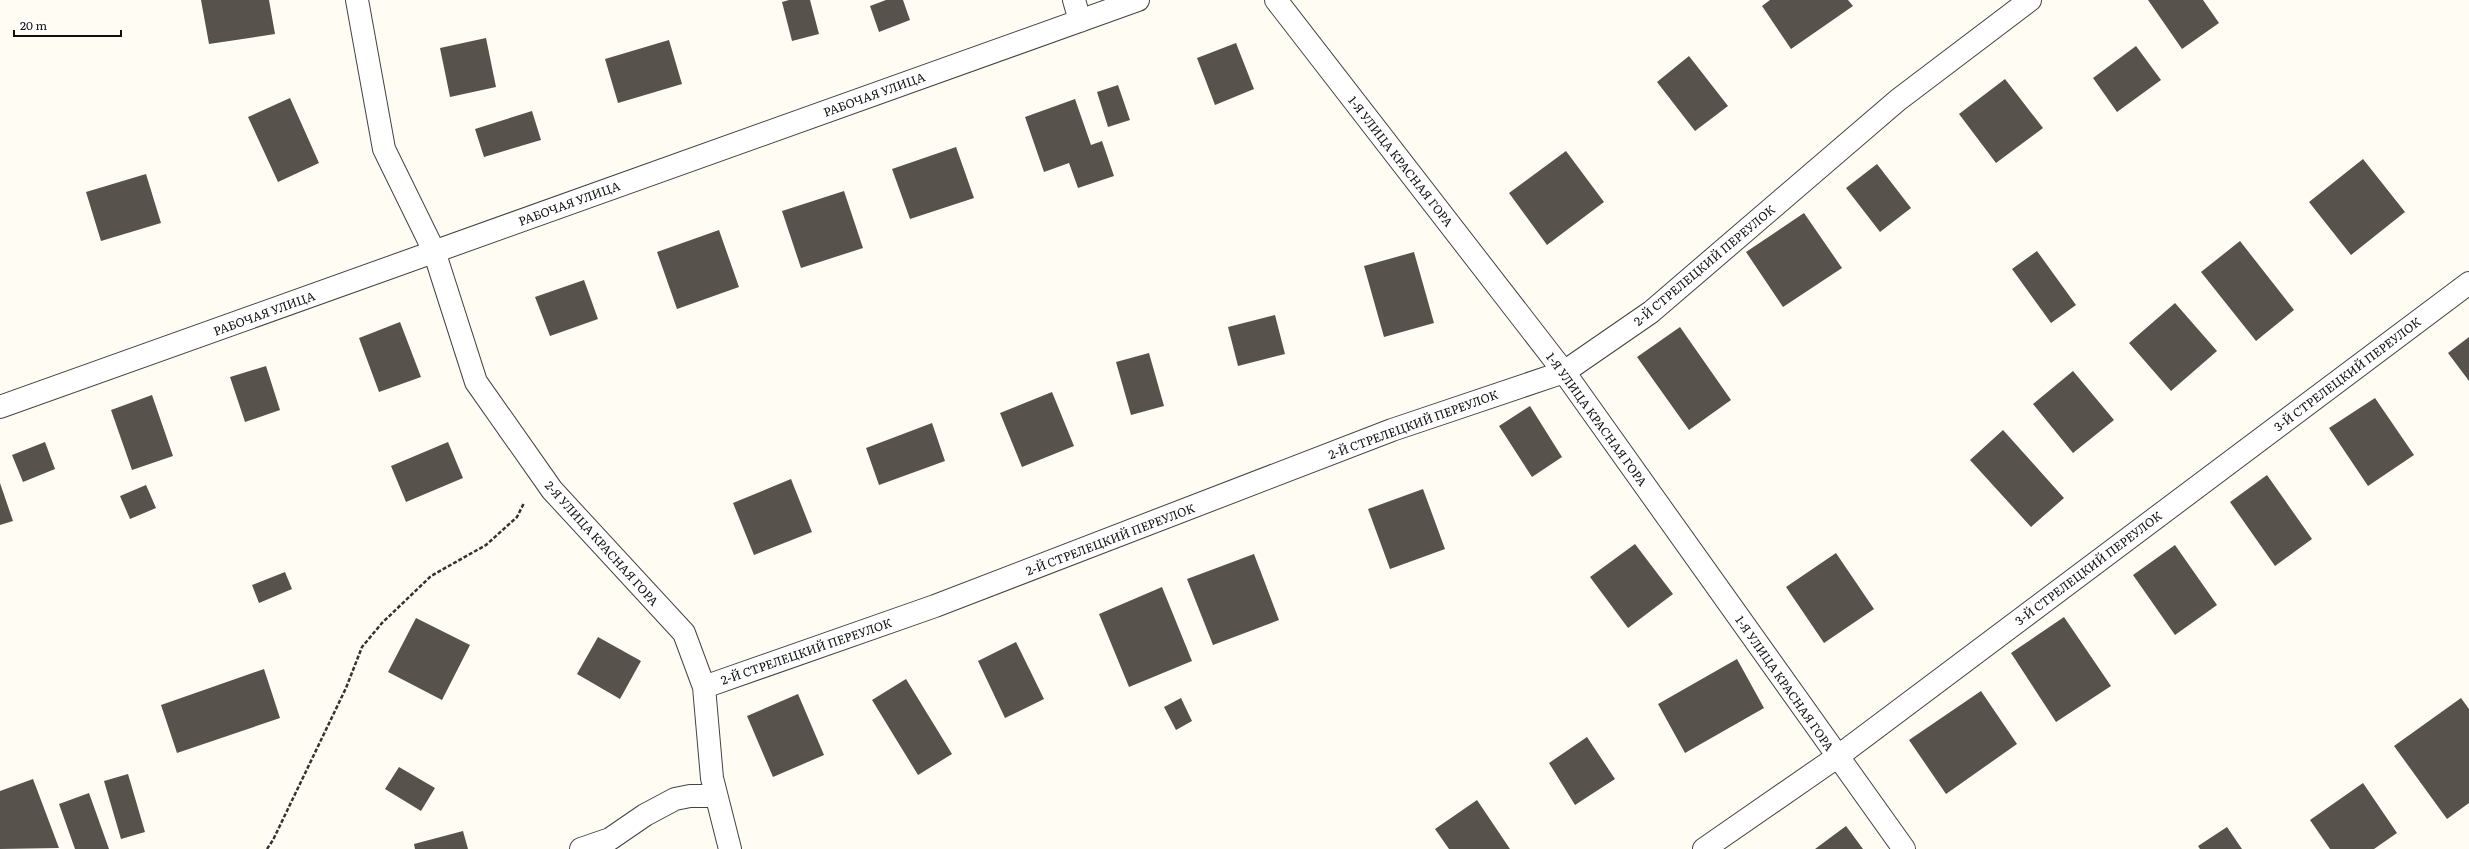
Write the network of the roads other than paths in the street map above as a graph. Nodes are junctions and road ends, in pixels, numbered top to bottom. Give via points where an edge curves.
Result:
1 (357, 0) edge
2 (1074, 0) edge
3 (1138, 0) edge
4 (1276, 0) edge
5 (2030, 0) edge
6 (1080, 21) junction
7 (434, 252) junction
8 (2469, 283) edge
9 (1564, 372) junction
10 (0, 407) edge
11 (704, 687) junction
12 (1837, 757) junction
13 (716, 796) junction
14 (581, 849) edge
15 (730, 849) edge
16 (1704, 849) edge
17 (1904, 849) edge

1 - 7 street, 2-Я УЛИЦА КРАСНАЯ ГОРА via 384,149
2 - 6 street
3 - 6 street, РАБОЧАЯ УЛИЦА
4 - 9 street, 1-Я УЛИЦА КРАСНАЯ ГОРА
5 - 9 street, 2-Й СТРЕЛЕЦКИЙ ПЕРЕУЛОК via 1898,100 1651,312
6 - 7 street, РАБОЧАЯ УЛИЦА
7 - 10 street, РАБОЧАЯ УЛИЦА
7 - 11 street, 2-Я УЛИЦА КРАСНАЯ ГОРА via 476,382 552,490 684,633
8 - 12 street, 3-Й СТРЕЛЕЦКИЙ ПЕРЕУЛОК
9 - 11 street, 2-Й СТРЕЛЕЦКИЙ ПЕРЕУЛОК via 1392,430 935,606
9 - 12 street, 1-Я УЛИЦА КРАСНАЯ ГОРА
11 - 13 street, 2-Я УЛИЦА КРАСНАЯ ГОРА via 712,778
12 - 16 street, 3-Й СТРЕЛЕЦКИЙ ПЕРЕУЛОК
12 - 17 street, 1-Я УЛИЦА КРАСНАЯ ГОРА
13 - 14 street via 675,799 645,815 610,839
13 - 15 street, 2-Я УЛИЦА КРАСНАЯ ГОРА

